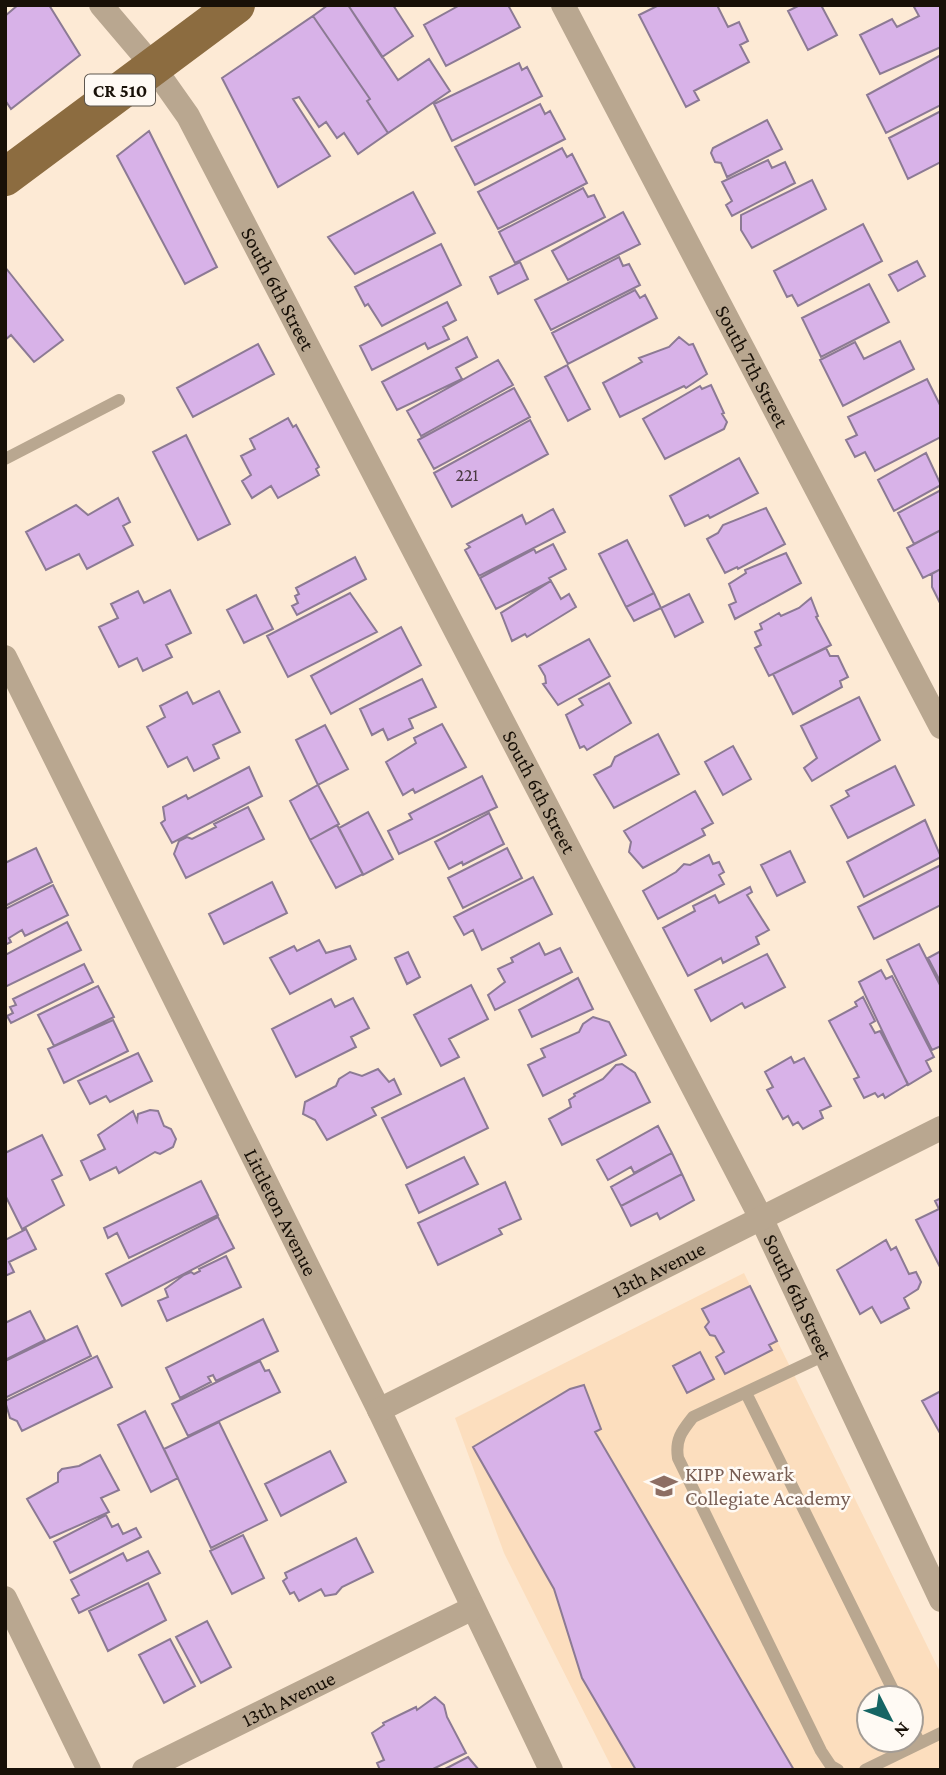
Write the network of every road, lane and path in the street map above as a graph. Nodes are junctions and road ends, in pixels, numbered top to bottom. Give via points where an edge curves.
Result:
1 (101, 5) edge
2 (236, 5) edge
3 (564, 5) edge
4 (152, 65) junction
5 (5, 177) edge
6 (119, 400) dead end
7 (5, 459) edge
8 (5, 657) edge
9 (941, 727) edge
10 (941, 1128) edge
11 (762, 1220) junction
12 (827, 1354) junction
13 (746, 1393) junction
14 (379, 1410) junction
15 (5, 1598) edge
16 (941, 1600) edge
17 (471, 1609) junction
18 (890, 1684) edge
19 (941, 1733) edge
20 (925, 1741) edge
21 (897, 1754) edge
22 (89, 1770) edge
23 (144, 1770) edge
24 (551, 1770) edge
25 (838, 1770) edge
26 (865, 1770) edge

1 - 4 street, South 6th Street
2 - 4 main road, CR 510
3 - 9 street, South 7th Street
4 - 5 main road, CR 510
4 - 11 street, South 6th Street via 187,116
6 - 7 lane
8 - 14 street, Littleton Avenue
10 - 11 street, 13th Avenue
11 - 12 street, South 6th Street
11 - 14 street, 13th Avenue
12 - 13 lane
12 - 16 street, South 6th Street
13 - 18 lane
13 - 25 lane via 693,1417 680,1434 678,1458 821,1751
14 - 17 street, Littleton Avenue
15 - 22 street
17 - 23 street, 13th Avenue
17 - 24 street, Littleton Avenue
19 - 20 lane
21 - 26 lane

